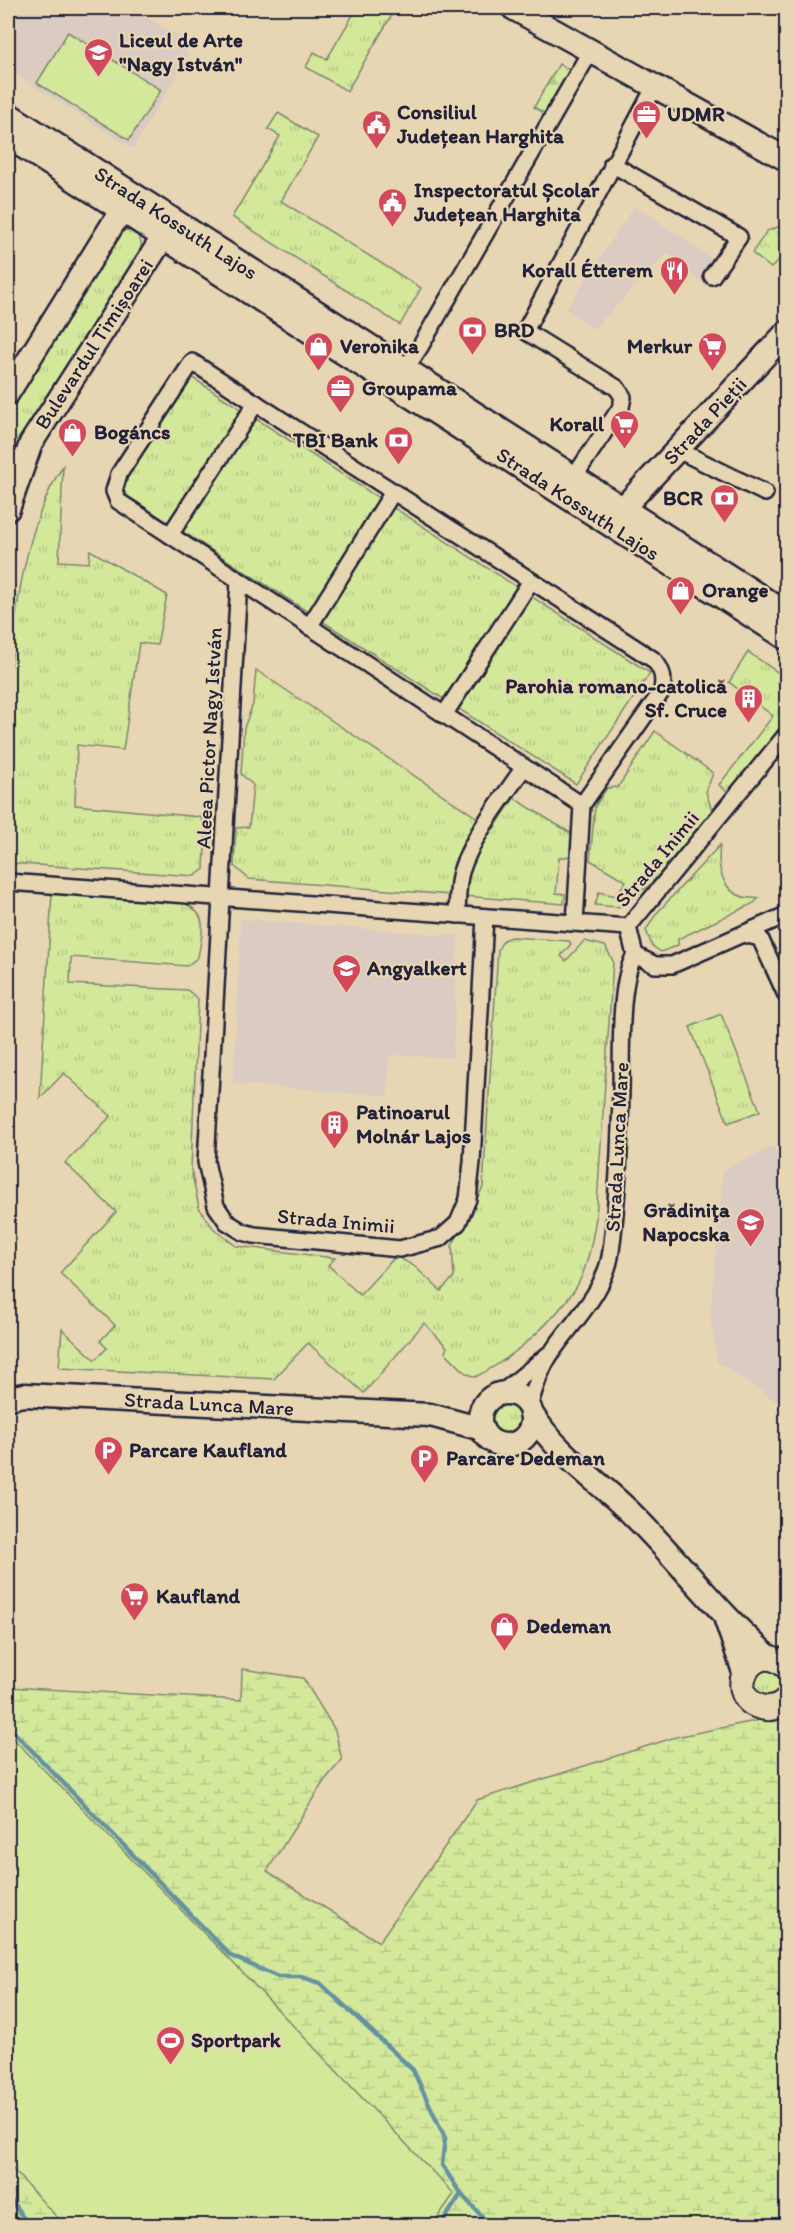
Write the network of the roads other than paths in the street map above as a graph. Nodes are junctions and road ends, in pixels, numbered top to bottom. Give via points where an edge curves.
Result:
1 (513, 8) edge
2 (591, 52) junction
3 (654, 88) junction
4 (8, 114) edge
5 (8, 137) edge
6 (786, 159) edge
7 (612, 164) junction
8 (126, 203) junction
9 (168, 230) junction
10 (712, 276) dead end
11 (786, 333) edge
12 (406, 369) junction
13 (369, 370) junction
14 (8, 393) edge
15 (255, 403) junction
16 (31, 443) junction
17 (8, 446) edge
18 (678, 450) junction
19 (574, 477) junction
20 (11, 482) edge
21 (393, 492) junction
22 (765, 493) dead end
23 (623, 508) junction
24 (170, 535) junction
25 (239, 581) junction
26 (531, 581) junction
27 (786, 613) edge
28 (309, 627) junction
29 (786, 638) edge
30 (444, 715) junction
31 (786, 735) edge
32 (524, 767) junction
33 (582, 805) junction
34 (8, 882) edge
35 (221, 898) junction
36 (457, 915) junction
37 (786, 915) edge
38 (485, 917) junction
39 (575, 923) junction
40 (628, 927) junction
41 (743, 934) junction
42 (635, 955) junction
43 (784, 985) edge
44 (552, 1353) junction
45 (13, 1394) edge
46 (495, 1396) junction
47 (530, 1410) junction
48 (430, 1415) junction
49 (482, 1429) junction
50 (513, 1444) junction
51 (571, 1463) junction
52 (725, 1616) junction
53 (779, 1658) edge
54 (744, 1672) junction
55 (780, 1710) edge

1 - 2 main road
2 - 3 main road
2 - 12 street
3 - 6 main road
3 - 7 street
4 - 8 main road, Strada Kossuth Lajos
5 - 8 main road, Strada Kossuth Lajos
7 - 10 street via 739,237
7 - 19 street via 525,331 617,388 623,397 621,407
8 - 9 main road, Strada Kossuth Lajos
8 - 14 main road
9 - 12 main road, Strada Kossuth Lajos
9 - 13 main road, Strada Kossuth Lajos
9 - 16 main road, Bulevardul Timișoarei
11 - 18 main road, Strada Pieții
12 - 13 street
12 - 19 main road, Strada Kossuth Lajos
13 - 29 main road, Strada Kossuth Lajos
15 - 21 street
15 - 24 street
15 - 24 street via 192,362 119,474 114,491 118,501
16 - 17 main road via 18,448
16 - 20 main road, Bulevardul Timișoarei
18 - 22 street
18 - 23 main road, Strada Pieții
19 - 23 main road, Strada Kossuth Lajos
21 - 26 street
21 - 28 street
23 - 27 main road, Strada Kossuth Lajos
24 - 25 street
25 - 28 street
25 - 35 street, Aleea Pictor Nagy István
26 - 30 street
26 - 33 street via 654,660 664,680 662,691
28 - 30 street
30 - 32 street
31 - 40 street, Strada Inimii
32 - 33 street
32 - 36 street via 473,844 460,874
33 - 39 street
34 - 35 street, Strada Inimii
35 - 36 street, Strada Inimii
35 - 38 street, Strada Inimii via 206,1162 216,1206 227,1222 254,1235 400,1249 448,1233 466,1207 472,1162
36 - 38 street, Strada Inimii
37 - 41 street
38 - 39 street, Strada Inimii
39 - 40 street, Strada Inimii
40 - 42 street
41 - 42 street via 672,965 655,965
41 - 43 street via 760,939
42 - 44 street, Strada Lunca Mare via 628,966 623,1018 619,1168 611,1251 594,1295
44 - 46 street, Strada Lunca Mare
44 - 47 street, Strada Lunca Mare via 539,1375
45 - 48 main road, Strada Lunca Mare
46 - 47 main road via 517,1395
46 - 48 main road, Strada Lunca Mare
46 - 49 main road via 480,1414
47 - 50 main road via 528,1432
47 - 51 main road
48 - 49 main road, Strada Lunca Mare
49 - 50 main road via 495,1443
50 - 51 main road via 543,1450
51 - 52 main road via 632,1514
52 - 53 main road
52 - 54 main road
53 - 54 main road via 753,1663
54 - 55 main road via 746,1696 754,1705

